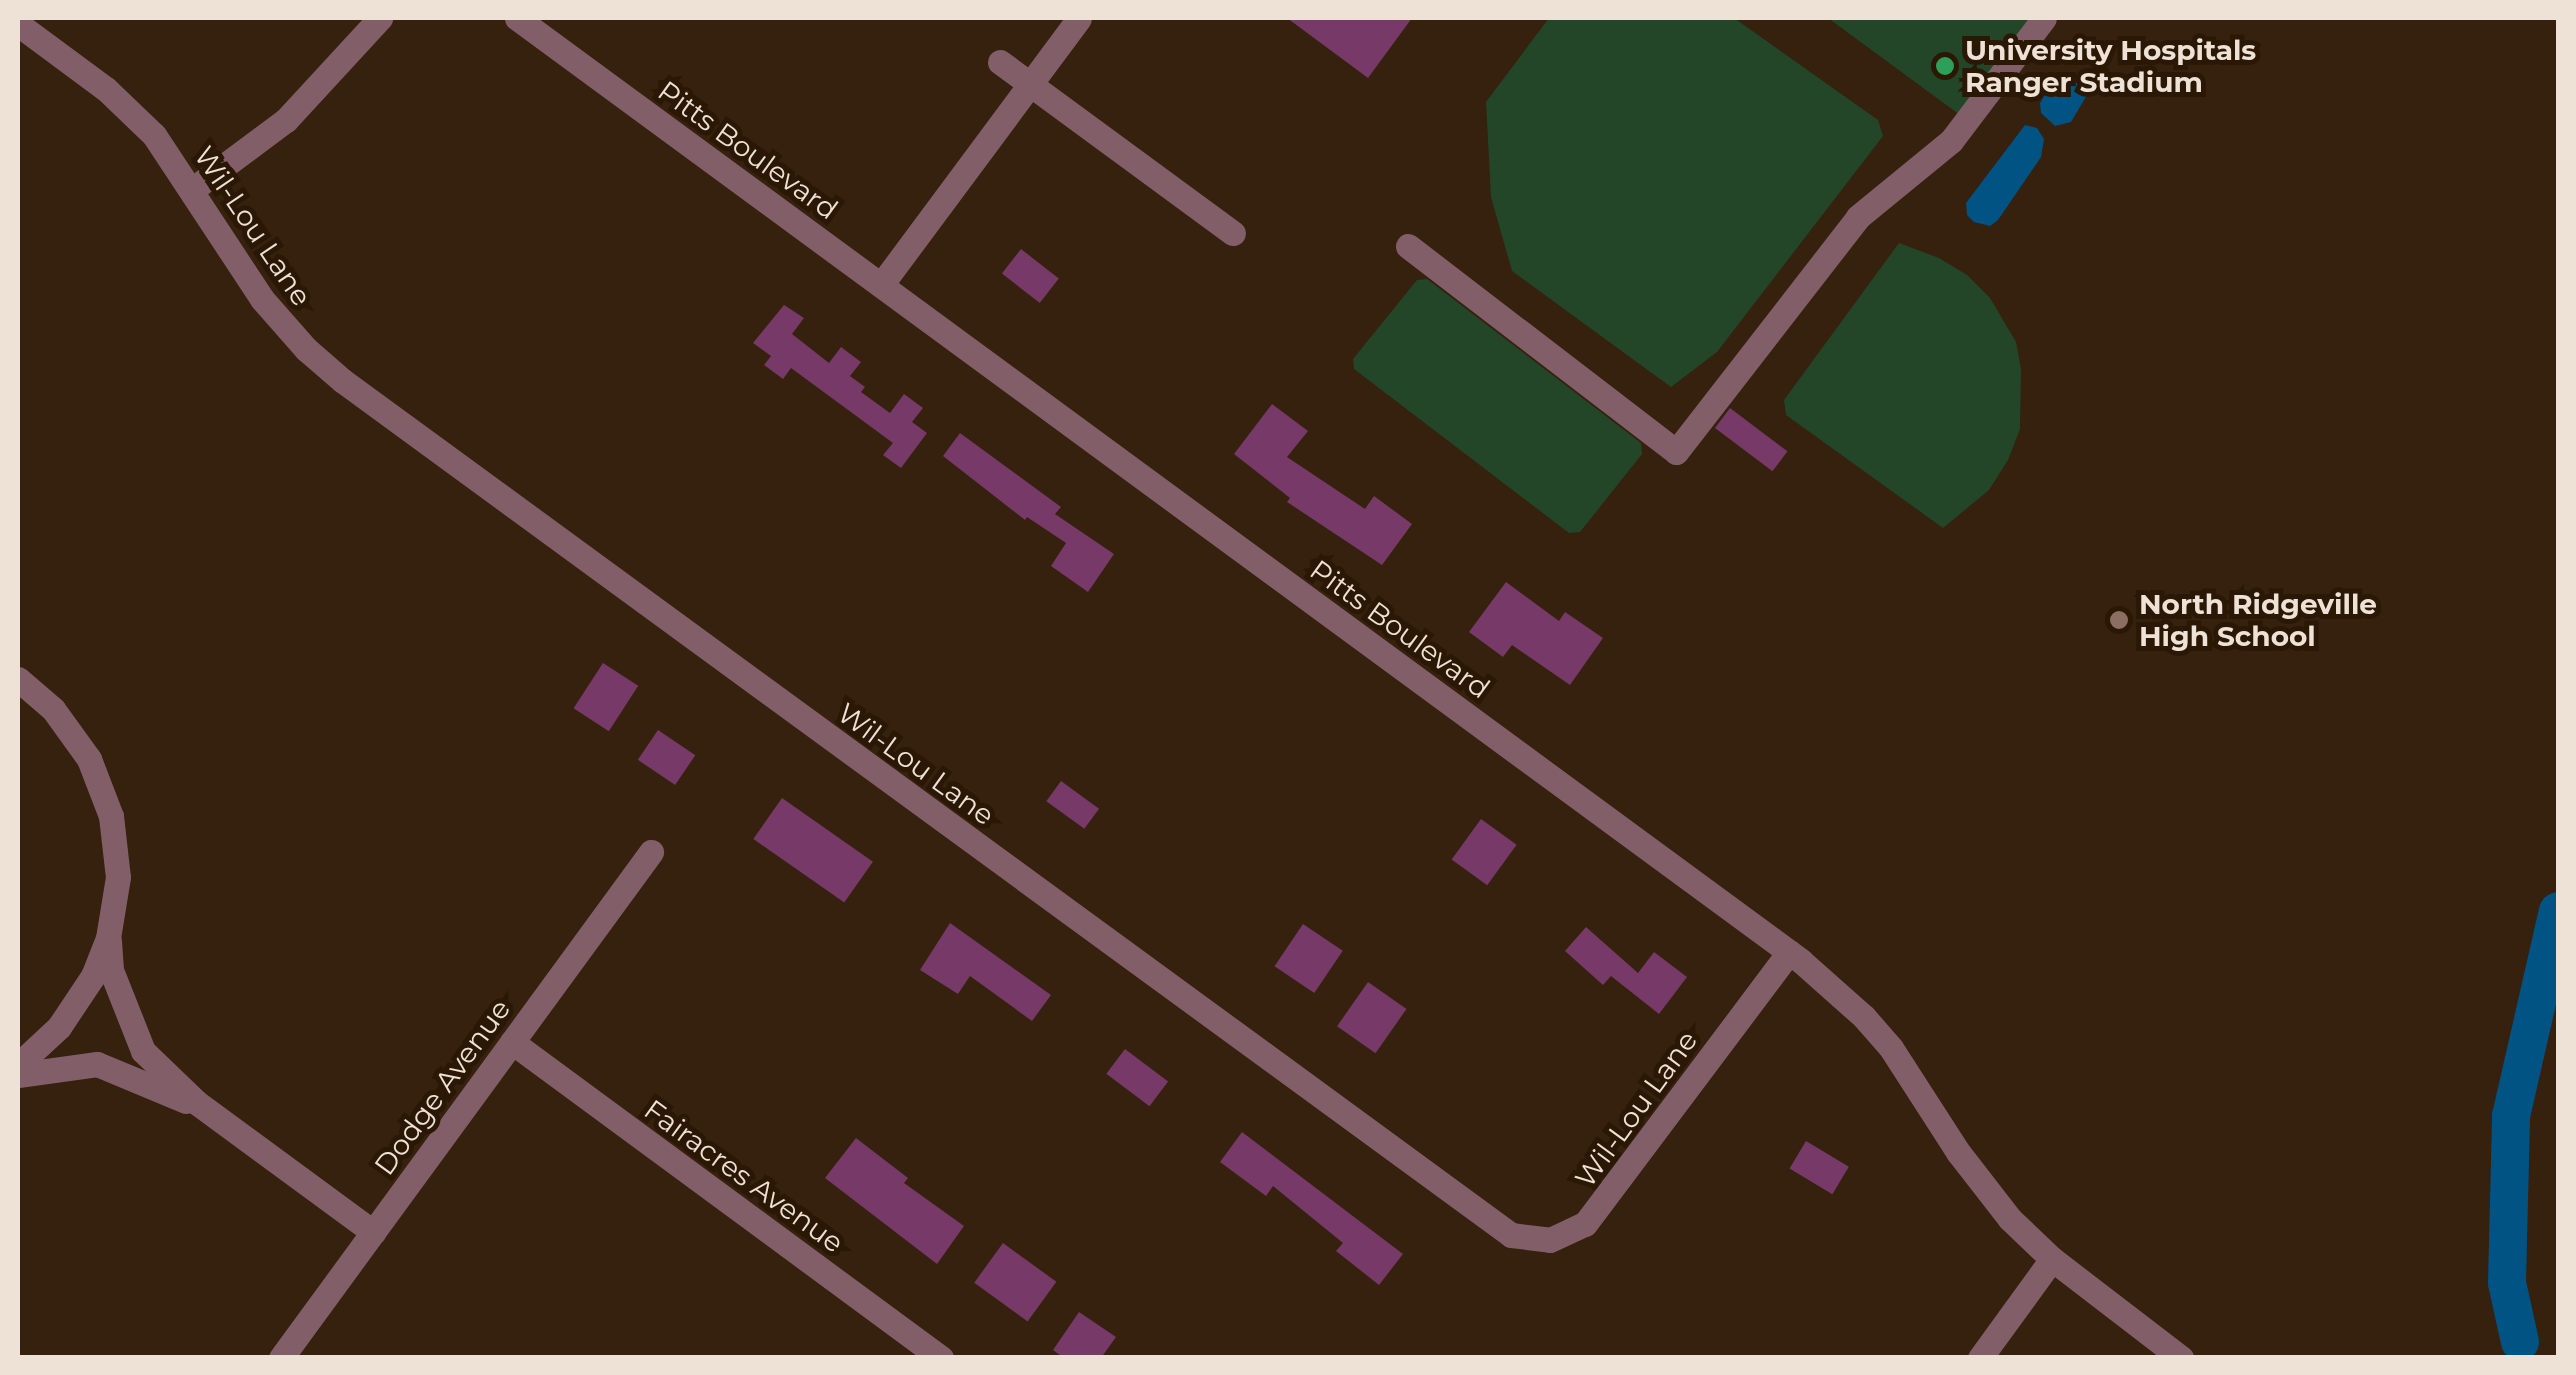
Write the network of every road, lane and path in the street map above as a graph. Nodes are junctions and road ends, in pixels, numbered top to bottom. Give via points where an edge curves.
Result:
1 (380, 18) edge
2 (517, 18) edge
3 (1078, 18) edge
4 (2044, 18) edge
5 (18, 24) edge
6 (1000, 62) dead end
7 (1029, 84) junction
8 (192, 189) junction
9 (1232, 233) dead end
10 (1408, 246) dead end
11 (881, 285) junction
12 (18, 679) edge
13 (651, 852) dead end
14 (108, 938) junction
15 (1789, 952) junction
16 (512, 1042) junction
17 (18, 1064) edge
18 (18, 1075) edge
19 (209, 1110) junction
20 (372, 1232) junction
21 (2052, 1259) junction
22 (281, 1358) edge
23 (941, 1358) edge
24 (1980, 1358) edge
25 (2181, 1358) edge

1 - 8 street via 286,120
2 - 11 street, Pitts Boulevard
3 - 7 street
4 - 10 street via 1952,141 1858,217 1676,452
5 - 8 street, Wil-Lou Lane via 130,111
6 - 7 street
7 - 9 street
7 - 11 street
8 - 15 street, Wil-Lou Lane via 262,299 343,381 1511,1235 1550,1240 1586,1224
11 - 15 street, Pitts Boulevard
12 - 14 street via 72,733 105,796 118,877
13 - 16 street, Dodge Avenue
14 - 17 street via 72,1012
14 - 19 street via 111,970 143,1052
15 - 21 street, Pitts Boulevard via 1891,1048 1982,1186
16 - 20 street, Dodge Avenue
16 - 23 street, Fairacres Avenue
18 - 19 street via 97,1064
19 - 20 street
20 - 22 street, Dodge Avenue
21 - 24 street
21 - 25 street, Pitts Boulevard

